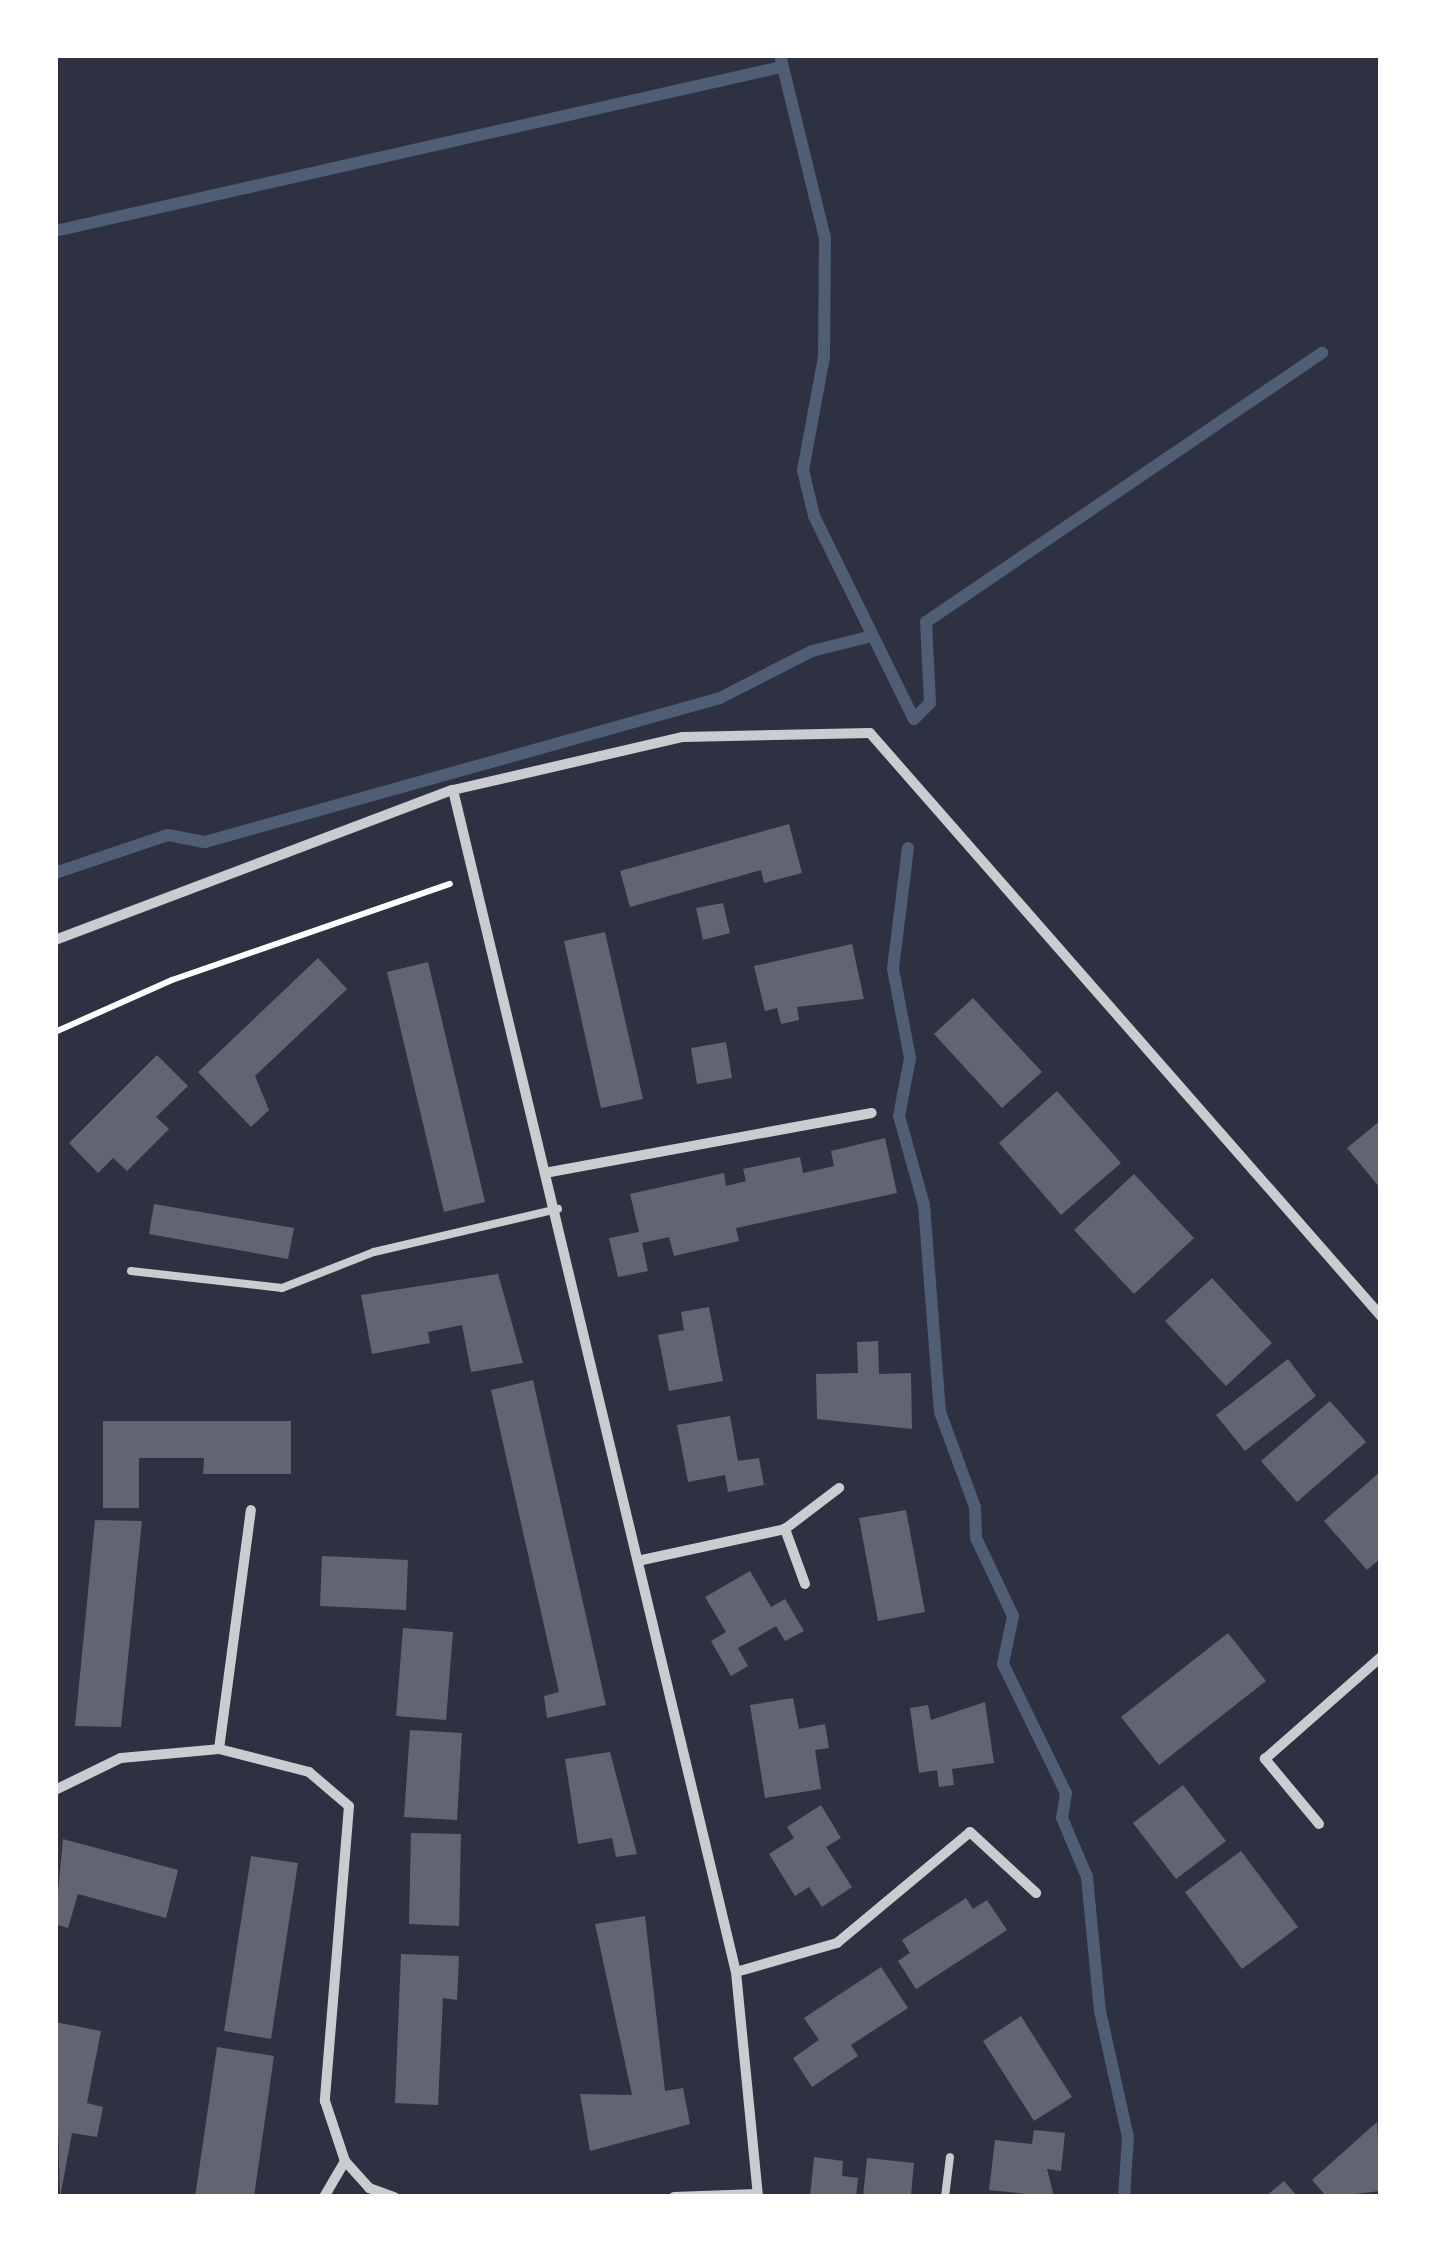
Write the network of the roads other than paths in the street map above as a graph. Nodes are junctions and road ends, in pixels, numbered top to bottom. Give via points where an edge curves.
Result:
1 (453, 790) junction
2 (55, 940) edge
3 (872, 1113) dead end
4 (550, 1172) junction
5 (558, 1209) junction
6 (132, 1272) dead end
7 (1381, 1316) edge
8 (840, 1488) dead end
9 (252, 1510) dead end
10 (785, 1529) junction
11 (642, 1560) junction
12 (805, 1584) dead end
13 (1381, 1657) edge
14 (218, 1748) junction
15 (55, 1790) edge
16 (1319, 1824) dead end
17 (1036, 1893) dead end
18 (736, 1972) junction
19 (950, 2157) dead end
20 (344, 2162) junction
21 (757, 2196) edge
22 (324, 2197) edge
23 (394, 2197) edge
24 (674, 2197) edge
25 (945, 2197) edge

1 - 2 street
1 - 4 street
1 - 7 street via 683,737 870,733
3 - 4 street
4 - 5 street
5 - 6 lane via 374,1252 282,1288
5 - 11 street
8 - 10 street
9 - 14 street
10 - 11 street
10 - 12 street
11 - 18 street
13 - 16 street via 1264,1759
14 - 15 street via 121,1758
14 - 20 street via 309,1772 350,1806 326,2101
17 - 18 street via 970,1832 837,1943
18 - 21 street
19 - 25 lane
20 - 22 street
20 - 23 street via 369,2188
21 - 24 street

